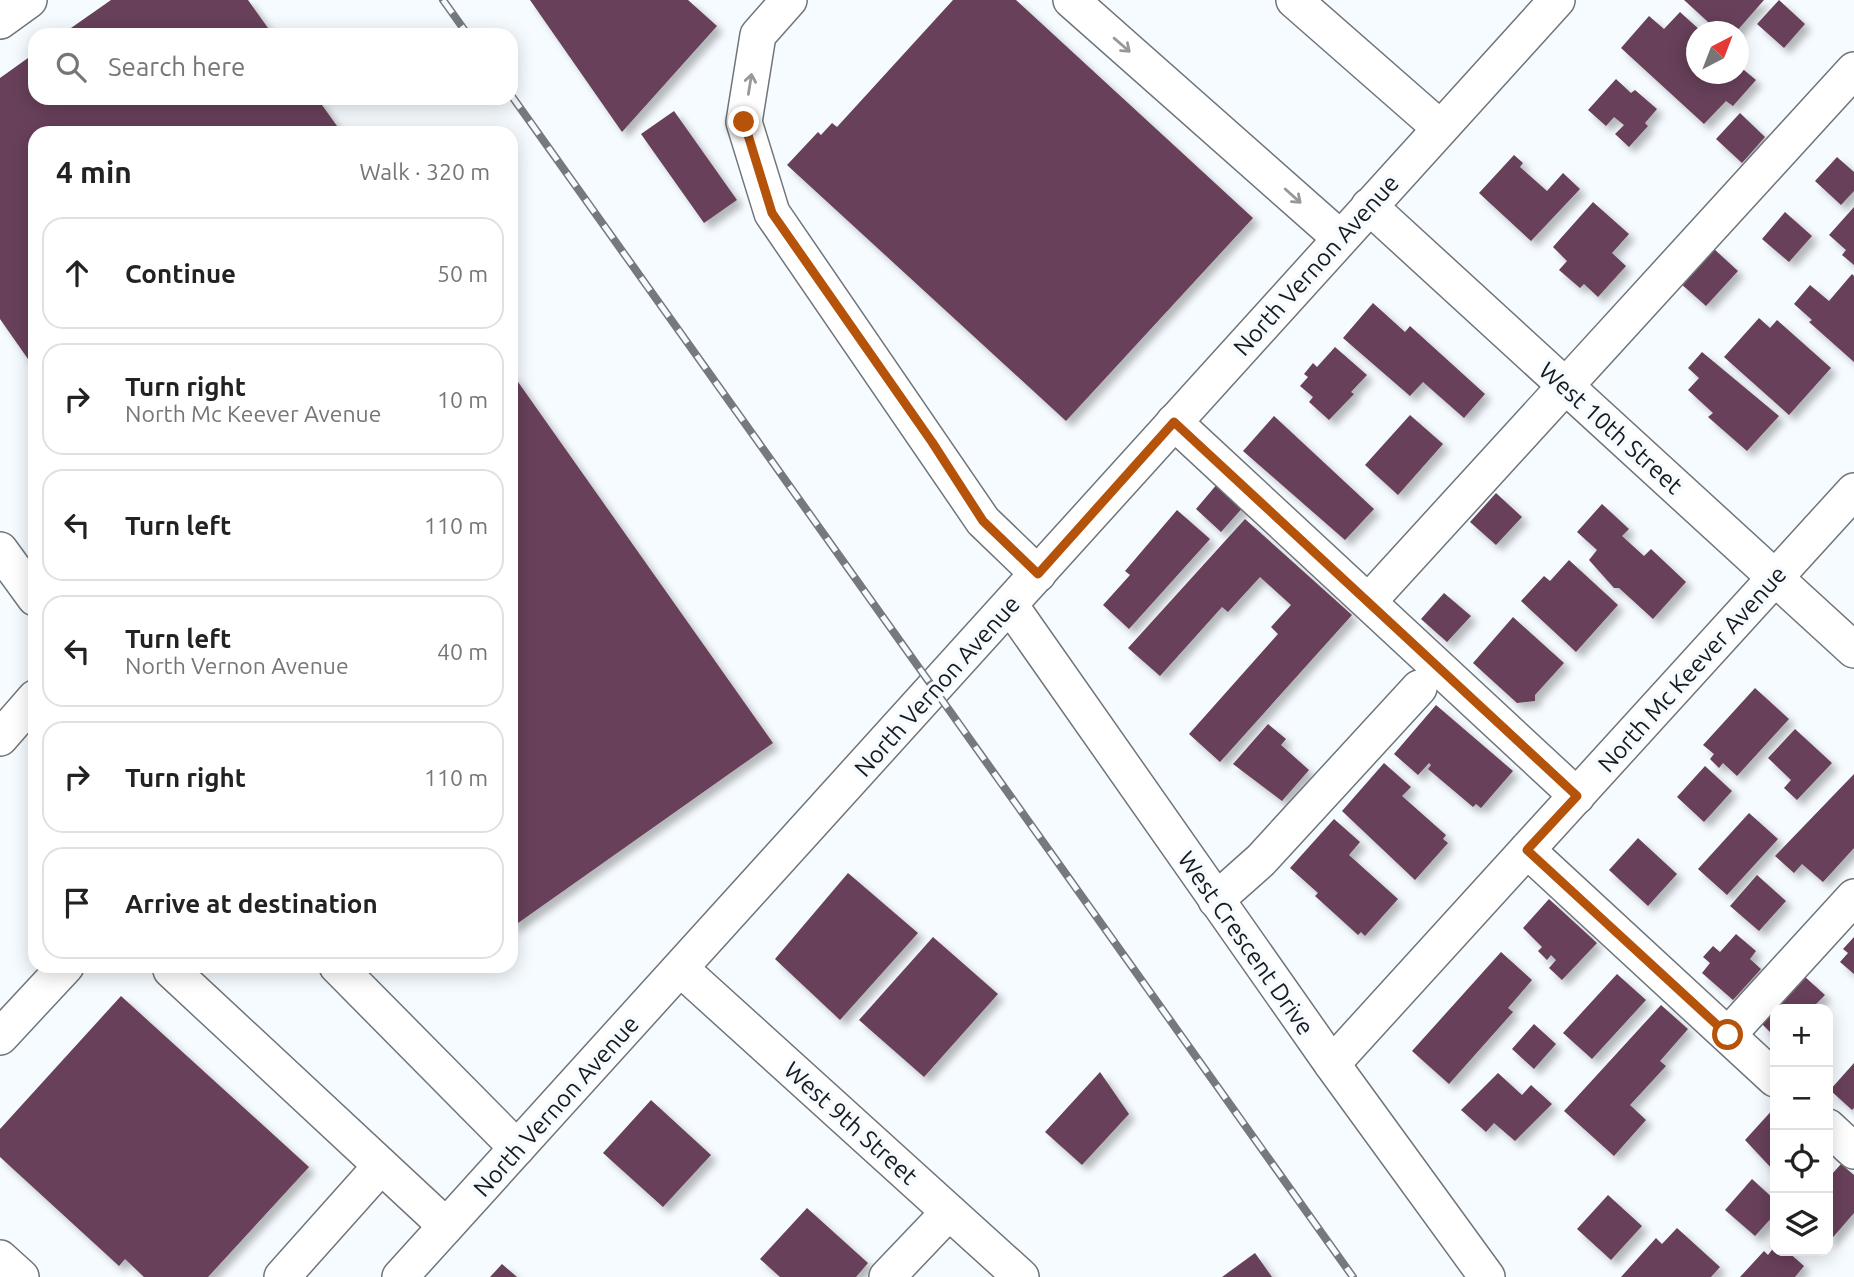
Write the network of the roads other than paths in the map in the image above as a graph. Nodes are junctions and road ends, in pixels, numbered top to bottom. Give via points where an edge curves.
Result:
1 (29, 0) edge
2 (789, 0) edge
3 (1071, 0) edge
4 (1557, 0) edge
5 (1313, 6) edge
6 (0, 21) edge
7 (1854, 70) edge
8 (1440, 128) junction
9 (1369, 206) junction
10 (1340, 238) junction
11 (1565, 386) junction
12 (1174, 422) junction
13 (1854, 491) edge
14 (0, 550) edge
15 (1038, 574) junction
16 (1776, 578) junction
17 (28, 588) edge
18 (1369, 601) junction
19 (1010, 606) junction
20 (1854, 650) edge
21 (1419, 688) dead end
22 (28, 706) edge
23 (0, 738) edge
24 (1577, 796) junction
25 (1527, 850) junction
26 (1854, 897) edge
27 (1216, 900) junction
28 (681, 969) junction
29 (59, 973) edge
30 (174, 973) edge
31 (344, 973) edge
32 (1728, 1035) junction
33 (0, 1037) edge
34 (1332, 1064) junction
35 (1770, 1074) edge
36 (1831, 1130) edge
37 (517, 1148) junction
38 (1854, 1151) edge
39 (382, 1166) junction
40 (950, 1212) junction
41 (446, 1226) junction
42 (0, 1258) edge
43 (21, 1277) edge
44 (282, 1277) edge
45 (400, 1277) edge
46 (887, 1277) edge
47 (1021, 1277) edge
48 (1487, 1277) edge

1 - 6 street
15 -> 2 street via 983,521 772,213 744,122 758,35
3 -> 10 street
4 - 8 street, North Vernon Avenue
5 - 8 street
7 - 11 street
8 - 9 street, North Vernon Avenue
9 - 10 street, North Vernon Avenue
9 - 11 street, West 10th Street
10 - 12 street, North Vernon Avenue
11 - 16 street, West 10th Street
11 - 18 street
12 - 15 street, North Vernon Avenue
12 - 18 street
13 - 16 street, North Mc Keever Avenue
14 - 17 street
15 - 19 street, North Vernon Avenue
16 - 20 street, West 10th Street
16 - 24 street, North Mc Keever Avenue
18 - 24 street
19 - 27 street, West Crescent Drive
19 - 28 street, North Vernon Avenue
21 - 27 street via 1261,860
22 - 23 street
24 - 25 street, North Mc Keever Avenue
25 - 32 street
25 - 34 street, North Mc Keever Avenue
26 - 32 street
27 - 34 street, West Crescent Drive
28 - 37 street, North Vernon Avenue
28 - 40 street, West 9th Street
29 - 33 street
30 - 39 street
31 - 37 street
32 - 35 street
34 - 48 street, West Crescent Drive
36 - 38 street
37 - 41 street, North Vernon Avenue
39 - 41 street
39 - 44 street
40 - 46 street
40 - 47 street, West 9th Street
41 - 45 street, North Vernon Avenue
42 - 43 street

